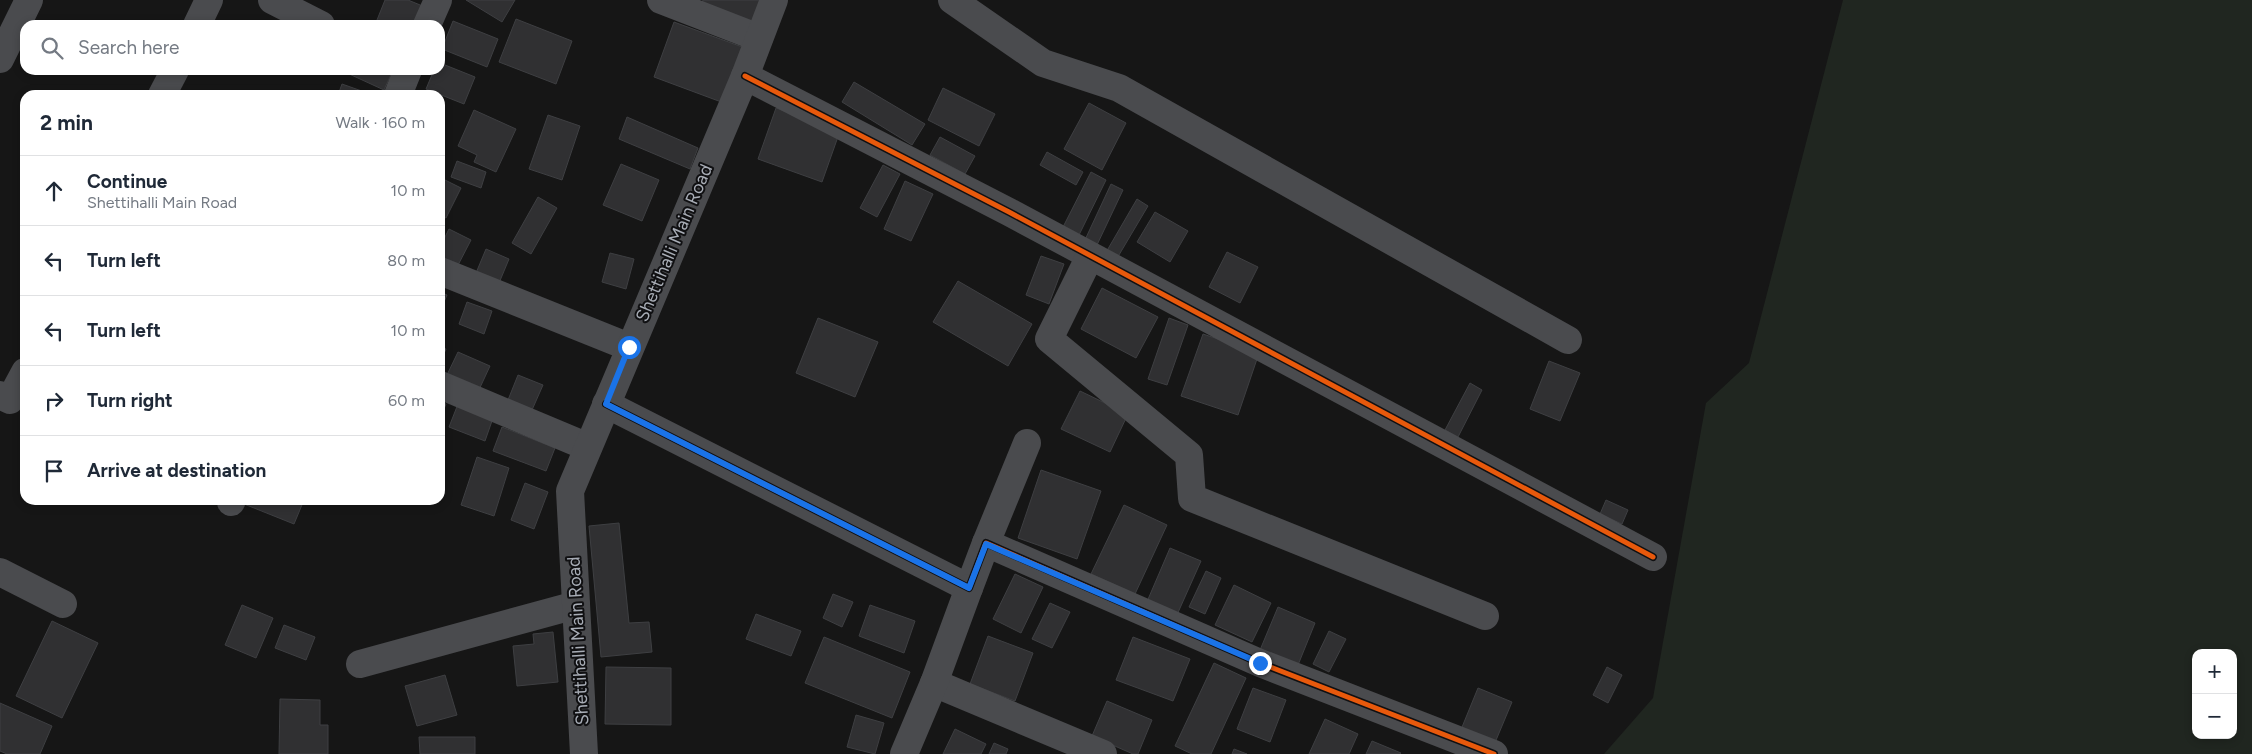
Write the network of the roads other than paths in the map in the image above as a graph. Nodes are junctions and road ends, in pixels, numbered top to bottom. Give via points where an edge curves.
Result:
1 (29, 0) edge
2 (209, 0) edge
3 (272, 0) edge
4 (438, 0) edge
5 (661, 0) edge
6 (774, 0) edge
7 (952, 0) edge
8 (199, 20) edge
9 (312, 20) edge
10 (429, 20) edge
11 (759, 38) junction
12 (0, 59) edge
13 (172, 75) edge
14 (406, 75) edge
15 (745, 76) junction
16 (164, 90) edge
17 (400, 90) edge
18 (1090, 256) junction
19 (445, 273) edge
20 (1568, 340) dead end
21 (629, 347) junction
22 (20, 381) edge
23 (445, 386) edge
24 (0, 395) edge
25 (606, 404) junction
26 (1026, 443) dead end
27 (588, 447) junction
28 (986, 544) junction
29 (1653, 557) dead end
30 (0, 572) edge
31 (969, 588) junction
32 (63, 604) dead end
33 (576, 605) junction
34 (1485, 616) dead end
35 (360, 664) dead end
36 (934, 683) junction
37 (584, 754) edge
38 (904, 754) edge
39 (1103, 754) edge
40 (1494, 754) edge

1 - 12 street
2 - 8 street
3 - 9 street
4 - 10 street
5 - 11 street
6 - 11 street, Shettihalli Main Road
7 - 20 street via 1042,62 1119,88
11 - 15 street, Shettihalli Main Road
13 - 16 street
14 - 17 street
15 - 18 street
15 - 21 street, Shettihalli Main Road
18 - 29 street
18 - 34 street via 1049,340 1189,455 1192,498
19 - 21 street
21 - 25 street, Shettihalli Main Road
22 - 24 street via 10,400
23 - 27 street
25 - 27 street, Shettihalli Main Road
25 - 31 street
26 - 28 street
27 - 33 street, Shettihalli Main Road via 570,491
28 - 31 street
28 - 40 street via 1260,663
30 - 32 street
31 - 36 street
33 - 35 street
33 - 37 street, Shettihalli Main Road
36 - 38 street
36 - 39 street

